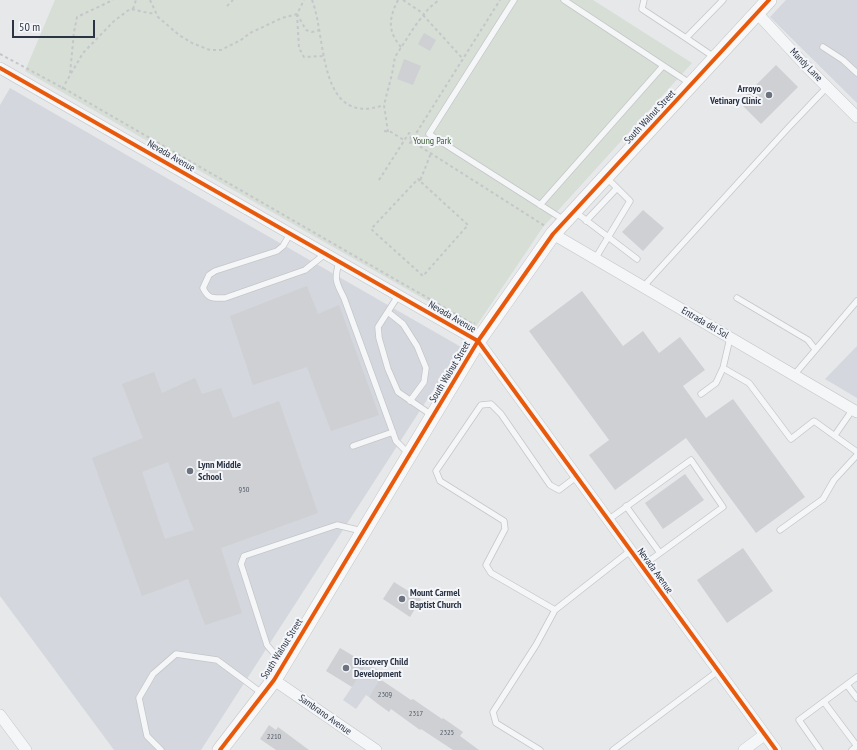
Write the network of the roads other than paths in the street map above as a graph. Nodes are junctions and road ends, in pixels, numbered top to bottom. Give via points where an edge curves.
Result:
1 (514, 0) edge
2 (564, 0) edge
3 (644, 0) edge
4 (723, 0) edge
5 (769, 0) edge
6 (757, 13) junction
7 (686, 38) junction
8 (823, 47) dead end
9 (715, 58) junction
10 (663, 66) junction
11 (0, 68) edge
12 (857, 73) edge
13 (691, 84) junction
14 (828, 87) junction
15 (857, 116) edge
16 (606, 176) junction
17 (617, 188) junction
18 (540, 205) junction
19 (569, 216) junction
20 (586, 221) junction
21 (553, 233) junction
22 (290, 234) junction
23 (608, 238) junction
24 (325, 254) junction
25 (595, 259) junction
26 (637, 259) dead end
27 (339, 262) junction
28 (643, 287) junction
29 (398, 296) junction
30 (737, 298) dead end
31 (857, 301) edge
32 (388, 312) junction
33 (730, 338) junction
34 (478, 341) junction
35 (815, 349) junction
36 (723, 368) junction
37 (794, 376) junction
38 (701, 394) dead end
39 (410, 401) junction
40 (855, 411) edge
41 (433, 417) junction
42 (393, 432) junction
43 (835, 435) junction
44 (354, 446) dead end
45 (857, 452) edge
46 (410, 454) junction
47 (857, 456) edge
48 (576, 477) junction
49 (626, 506) junction
50 (608, 520) junction
51 (780, 530) dead end
52 (364, 531) junction
53 (630, 551) junction
54 (660, 553) junction
55 (642, 566) junction
56 (555, 610) junction
57 (283, 665) junction
58 (718, 671) junction
59 (857, 677) edge
60 (274, 680) junction
61 (847, 685) junction
62 (263, 694) junction
63 (857, 698) edge
64 (824, 702) junction
65 (0, 715) edge
66 (764, 735) junction
67 (857, 746) edge
68 (26, 750) edge
69 (161, 750) edge
70 (220, 750) edge
71 (376, 750) edge
72 (540, 750) edge
73 (613, 750) edge
74 (744, 750) edge
75 (776, 750) edge
76 (820, 750) edge
77 (852, 750) edge

1 - 18 lane via 428,134
2 - 10 lane
3 - 7 lane via 642,9
4 - 7 lane
5 - 6 street, South Walnut Street
6 - 9 street, South Walnut Street
6 - 14 street, Mandy Lane
7 - 9 lane
8 - 12 lane
9 - 13 street, South Walnut Street
10 - 13 lane
10 - 18 lane
11 - 22 street, Nevada Avenue
13 - 16 street, South Walnut Street
14 - 15 street, Mandy Lane
14 - 28 lane
16 - 17 lane
16 - 19 street, South Walnut Street
17 - 20 lane
17 - 23 lane via 630,201
18 - 19 lane
19 - 20 lane
19 - 21 street, South Walnut Street
20 - 23 lane
21 - 25 street, Entrada del Sol
21 - 34 street, South Walnut Street
22 - 24 street, Nevada Avenue
22 - 24 lane via 277,251 209,275 203,288 207,296 225,298 305,270
23 - 25 lane
23 - 26 lane
24 - 27 street, Nevada Avenue
25 - 28 street, Entrada del Sol
27 - 29 street, Nevada Avenue
27 - 42 lane via 335,276 337,285
28 - 33 street, Entrada del Sol
29 - 32 lane
29 - 34 street, Nevada Avenue
30 - 35 lane via 808,340
31 - 35 lane
32 - 39 lane via 378,327 380,338 388,369 398,392
32 - 39 lane via 402,324 418,346 426,368 424,382
33 - 36 lane
33 - 37 street, Entrada del Sol
34 - 41 street, South Walnut Street
34 - 48 street, Nevada Avenue
35 - 37 lane
36 - 38 lane via 716,383
36 - 43 lane via 749,383 791,440 814,422
37 - 40 street, Entrada del Sol
39 - 41 lane
40 - 43 lane
41 - 46 street, South Walnut Street
42 - 44 lane
42 - 46 lane via 396,441
43 - 45 lane
46 - 52 street, South Walnut Street
47 - 51 lane via 834,480 823,499
48 - 50 street, Nevada Avenue
48 - 56 lane via 559,490 550,484 501,414 491,404 482,406 436,471 440,481 504,521 505,529 486,565 491,573
49 - 50 lane
49 - 54 lane
49 - 54 lane via 691,460 723,506
50 - 53 street, Nevada Avenue
52 - 57 street, South Walnut Street
52 - 57 lane via 337,525 244,556 241,564 267,645
53 - 55 street, Nevada Avenue
53 - 56 lane
54 - 55 lane
55 - 58 street, Nevada Avenue
56 - 72 lane via 493,712 496,723
57 - 60 street, South Walnut Street
58 - 66 street, Nevada Avenue
58 - 73 lane
59 - 61 lane
60 - 62 street, South Walnut Street
60 - 71 street, Sambrano Avenue
61 - 63 lane
61 - 64 lane
62 - 69 lane via 217,660 176,654 153,674 139,698 147,736
62 - 70 street, South Walnut Street
64 - 67 lane
64 - 76 lane via 799,720
65 - 68 street
66 - 74 street
66 - 75 street, Nevada Avenue
67 - 77 lane

